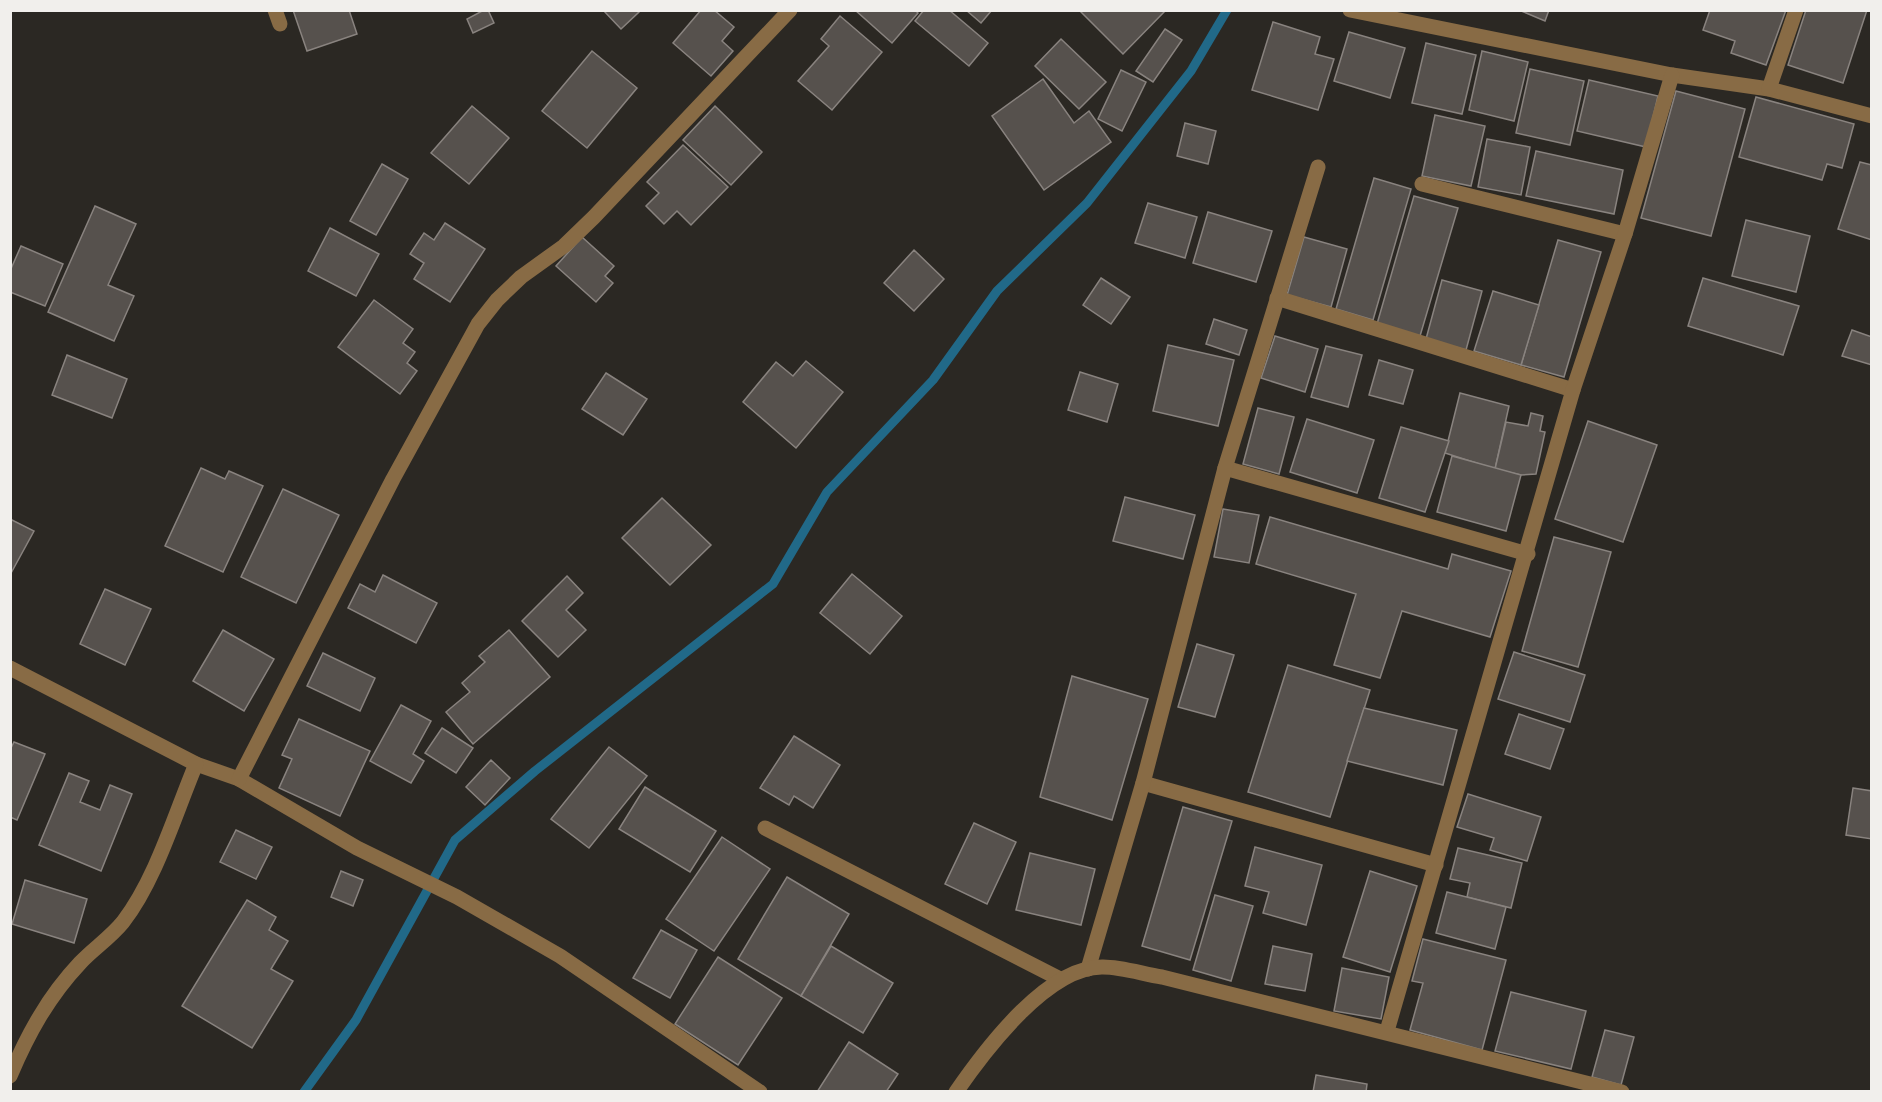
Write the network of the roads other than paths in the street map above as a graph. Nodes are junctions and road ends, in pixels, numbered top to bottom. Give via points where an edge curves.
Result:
1 (790, 10) edge
2 (1350, 10) edge
3 (1796, 10) edge
4 (1672, 75) junction
5 (1769, 89) junction
6 (1872, 116) edge
7 (1318, 167) dead end
8 (1422, 184) dead end
9 (1624, 234) junction
10 (1277, 298) junction
11 (1573, 390) junction
12 (1225, 468) junction
13 (1528, 554) junction
14 (10, 668) edge
15 (196, 764) junction
16 (239, 779) junction
17 (1143, 783) junction
18 (765, 828) dead end
19 (1436, 865) junction
20 (1088, 969) junction
21 (1060, 979) junction
22 (1387, 1031) junction
23 (10, 1077) edge
24 (760, 1092) edge
25 (956, 1092) edge
26 (1622, 1092) edge

1 - 16 street via 602,208 564,246 521,277 478,324 393,479
2 - 4 street
3 - 5 street
4 - 5 street
4 - 9 street
5 - 6 street
7 - 10 street
8 - 9 street
9 - 11 street
10 - 11 street
10 - 12 street
11 - 13 street
12 - 13 street
12 - 17 street
13 - 19 street
14 - 15 street
15 - 16 street
15 - 23 street via 146,885 124,921 50,998
16 - 24 street via 347,842 409,871 560,956
17 - 19 street
17 - 20 street
18 - 21 street
19 - 22 street
20 - 21 street
20 - 22 street via 1103,967 1162,977
21 - 25 street via 1003,1032
22 - 26 street

